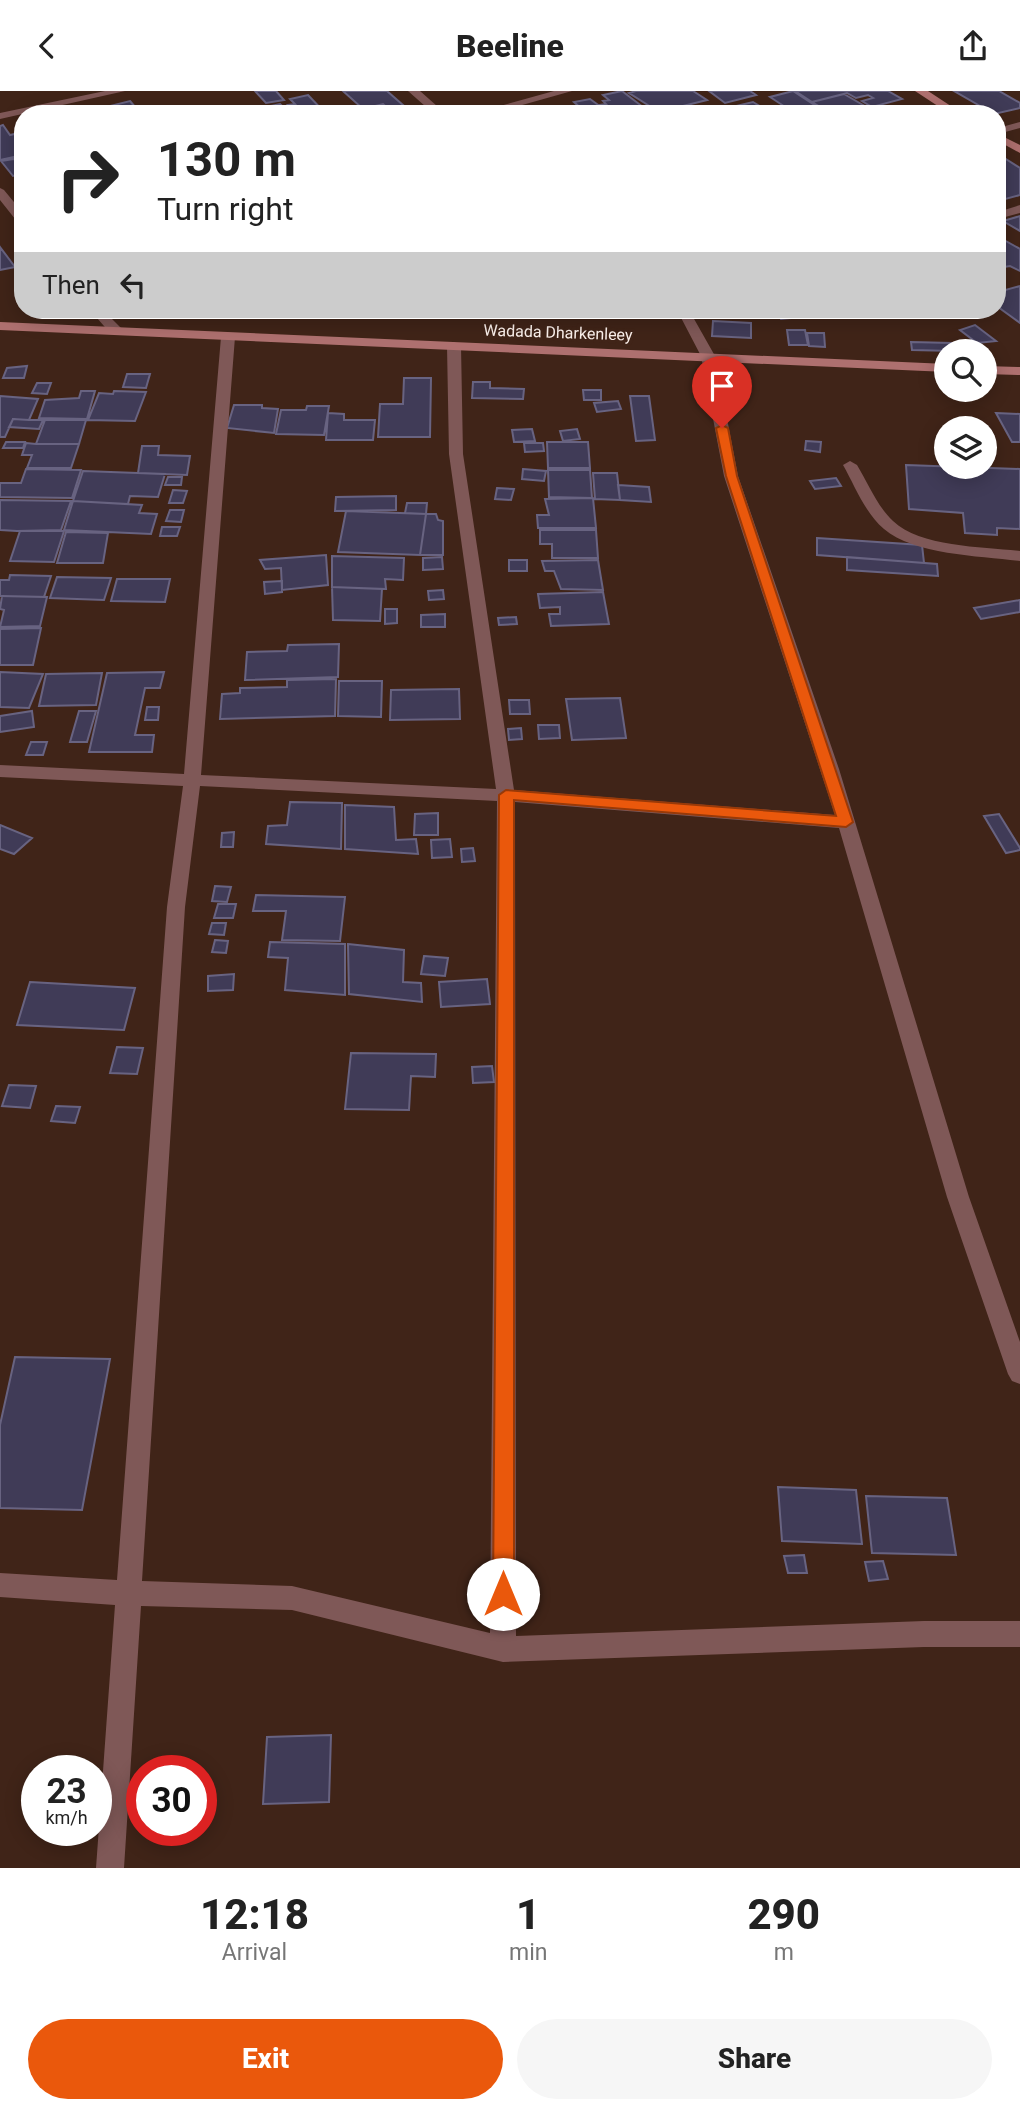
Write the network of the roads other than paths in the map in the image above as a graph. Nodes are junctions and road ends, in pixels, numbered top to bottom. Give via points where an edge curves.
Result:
1 (120, 91) edge
2 (413, 91) edge
3 (567, 91) edge
4 (920, 91) edge
5 (53, 105) edge
6 (430, 105) edge
7 (512, 105) edge
8 (944, 105) edge
9 (0, 192) edge
10 (14, 210) edge
11 (107, 319) edge
12 (692, 319) edge
13 (0, 326) edge
14 (117, 331) junction
15 (228, 337) junction
16 (454, 346) junction
17 (708, 356) junction
18 (934, 367) edge
19 (997, 370) edge
20 (1020, 371) edge
21 (850, 465) dead end
22 (1020, 556) edge
23 (0, 771) edge
24 (192, 782) junction
25 (506, 795) junction
26 (846, 822) junction
27 (1020, 1374) edge
28 (0, 1585) edge
29 (129, 1593) junction
30 (1020, 1634) edge
31 (503, 1649) junction
32 (110, 1868) edge

1 - 5 street
2 - 6 street
3 - 7 street
4 - 8 main road
9 - 10 street
11 - 14 street
12 - 17 street
13 - 14 main road, Wadada Dharkenleey
14 - 15 main road, Wadada Dharkenleey
15 - 16 main road, Wadada Dharkenleey
15 - 24 street
16 - 17 main road, Wadada Dharkenleey
16 - 25 street via 456,454
17 - 18 main road, Wadada Dharkenleey
17 - 26 street via 732,476
19 - 20 main road
21 - 22 street via 889,526 942,546
23 - 24 street
24 - 25 street
24 - 29 street via 176,907
25 - 26 street
25 - 31 street
26 - 27 street via 958,1197
28 - 29 street
29 - 31 street via 292,1598
29 - 32 street
30 - 31 street

